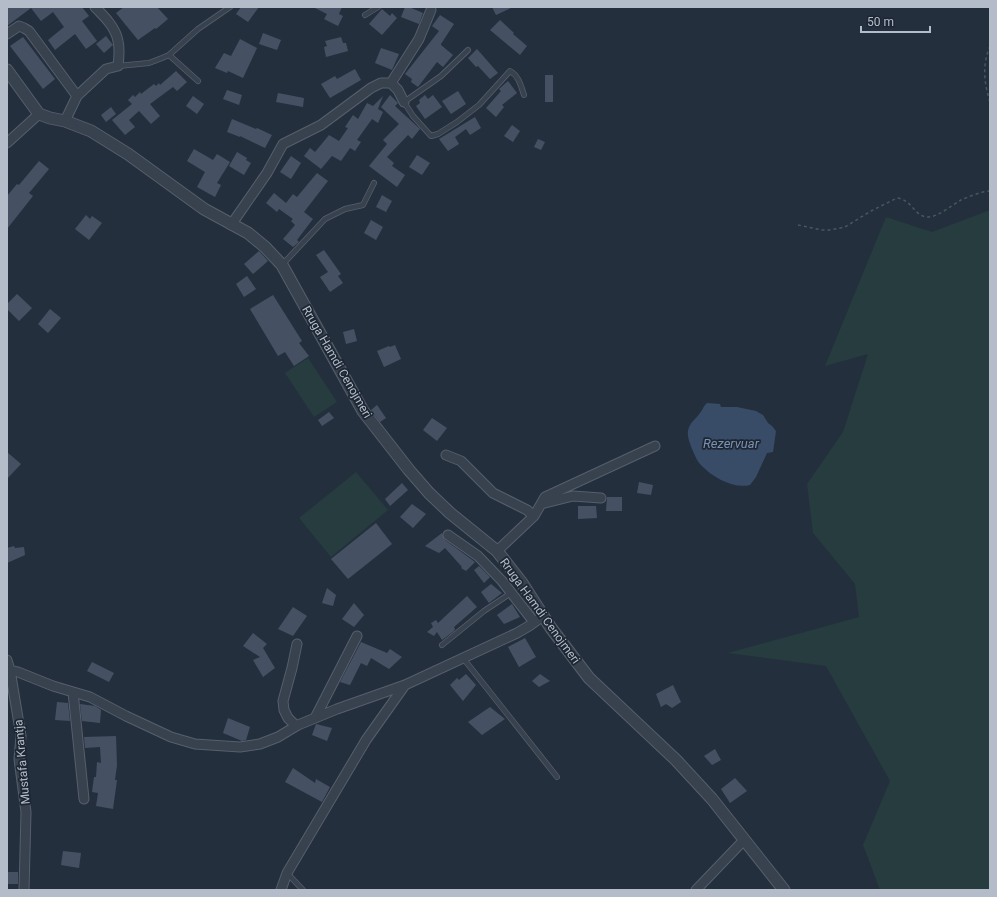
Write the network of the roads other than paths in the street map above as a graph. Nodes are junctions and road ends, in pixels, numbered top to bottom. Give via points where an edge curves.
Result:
1 (95, 7) edge
2 (378, 7) edge
3 (228, 8) edge
4 (429, 8) edge
5 (365, 15) dead end
6 (7, 34) edge
7 (468, 50) dead end
8 (169, 54) junction
9 (118, 66) junction
10 (7, 70) edge
11 (198, 81) dead end
12 (391, 83) junction
13 (524, 95) dead end
14 (77, 96) junction
15 (404, 102) junction
16 (39, 114) junction
17 (65, 121) junction
18 (7, 143) edge
19 (374, 183) dead end
20 (231, 225) junction
21 (282, 266) junction
22 (655, 446) dead end
23 (446, 455) dead end
24 (601, 498) dead end
25 (541, 504) junction
26 (534, 516) junction
27 (448, 535) dead end
28 (497, 551) junction
29 (511, 593) junction
30 (543, 616) junction
31 (534, 622) junction
32 (357, 636) dead end
33 (297, 644) dead end
34 (442, 645) dead end
35 (463, 658) junction
36 (7, 660) edge
37 (9, 673) edge
38 (405, 685) junction
39 (73, 692) junction
40 (315, 718) junction
41 (296, 726) junction
42 (557, 777) dead end
43 (84, 799) dead end
44 (744, 840) junction
45 (287, 873) junction
46 (24, 890) edge
47 (281, 890) edge
48 (303, 890) edge
49 (696, 890) edge
50 (784, 890) edge

1 - 9 street via 113,29 118,40
2 - 5 lane
3 - 8 lane
4 - 12 street via 419,39
6 - 14 street via 19,26 29,31
7 - 15 lane via 441,76
8 - 9 lane via 149,63
8 - 11 lane
9 - 14 street via 106,69
10 - 16 street
12 - 15 street
12 - 20 street via 381,83 371,88 321,125 283,144 267,173
13 - 15 lane via 520,82 510,71 479,105 438,134 431,136
14 - 17 street
16 - 17 street, Rruga Hamdi Cenojmeri
16 - 18 street
17 - 20 street, Rruga Hamdi Cenojmeri via 91,131 128,154 204,209
19 - 21 lane via 363,205 345,209 325,219
20 - 21 street, Rruga Hamdi Cenojmeri via 248,233
21 - 28 street, Rruga Hamdi Cenojmeri via 363,411 377,430 429,493
22 - 25 street via 545,497
23 - 26 street via 461,461 493,493
24 - 25 street via 573,496
25 - 26 street
26 - 28 street
27 - 29 street via 478,556
28 - 30 street, Rruga Hamdi Cenojmeri
29 - 31 street
29 - 34 lane
30 - 31 street
30 - 44 street, Rruga Hamdi Cenojmeri via 589,678 676,760 712,799
31 - 35 street via 517,633
32 - 40 street
33 - 41 street via 283,701 288,718
35 - 38 street
35 - 42 lane
36 - 37 street, Mustafa Krantja
37 - 39 street via 18,672 34,680
37 - 46 street, Mustafa Krantja via 21,736 19,759 26,812
38 - 40 street
38 - 45 street via 366,740
39 - 41 street via 96,700 171,737 195,744 251,746
39 - 43 street
40 - 41 street
44 - 49 street
44 - 50 street, Rruga Hamdi Cenojmeri
45 - 47 street
45 - 48 lane

